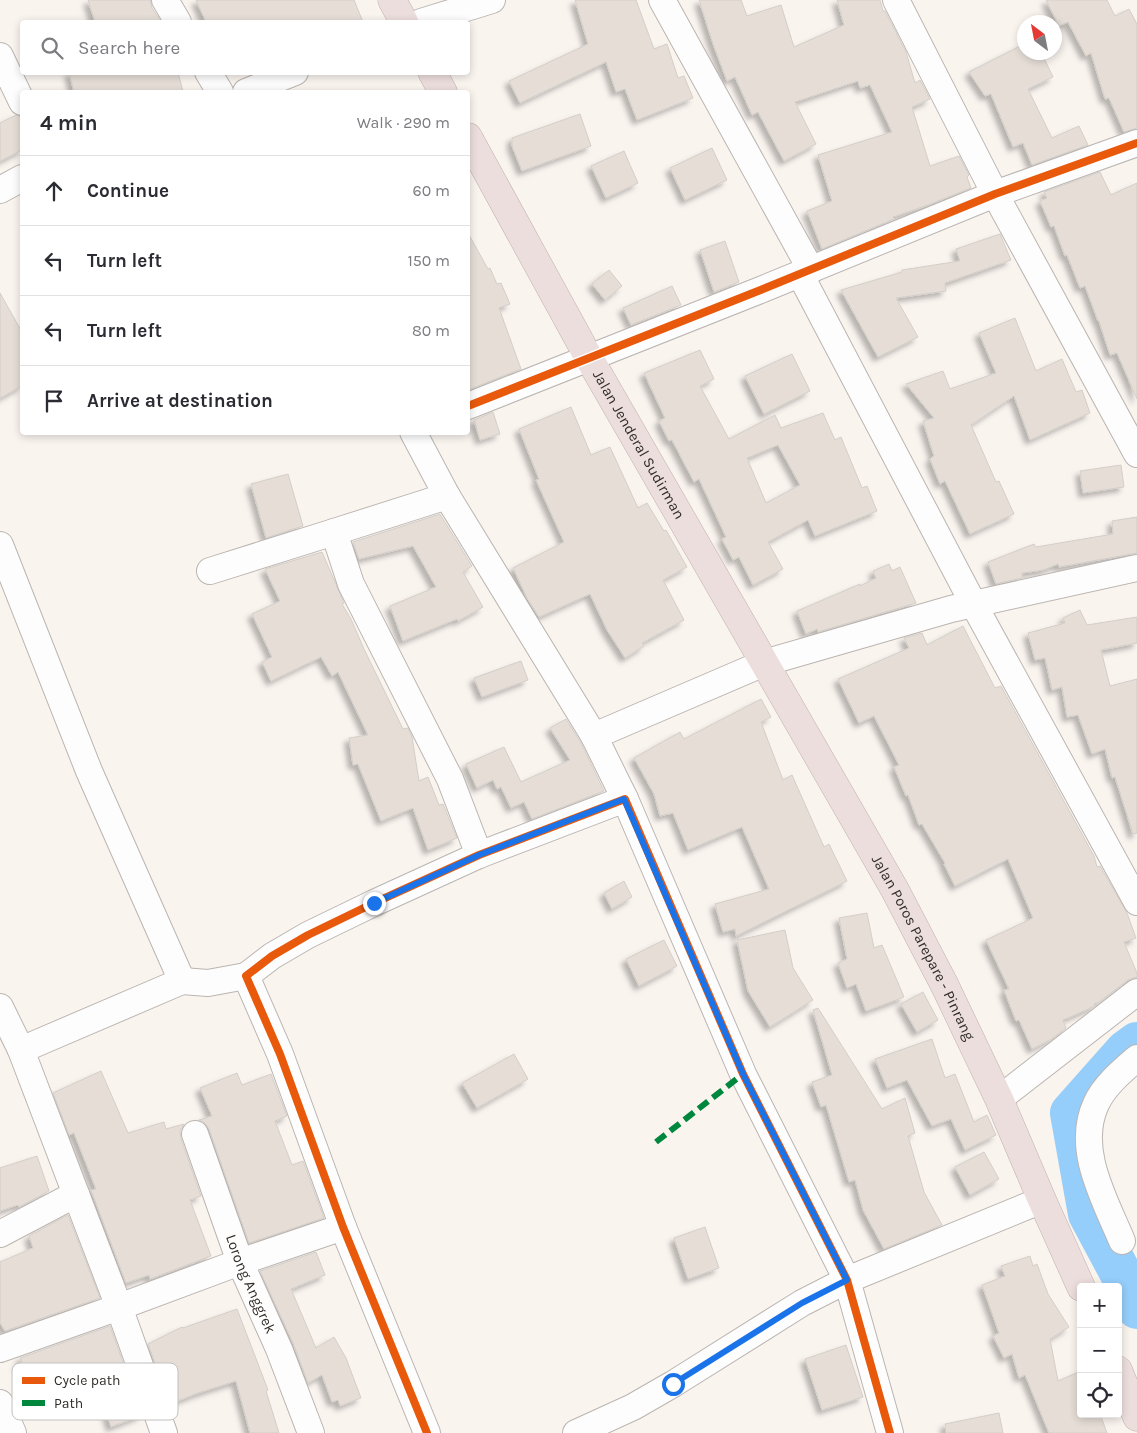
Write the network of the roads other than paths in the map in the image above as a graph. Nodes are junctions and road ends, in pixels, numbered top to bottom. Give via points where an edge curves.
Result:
1 (165, 0) edge
2 (392, 0) edge
3 (492, 0) edge
4 (662, 0) edge
5 (896, 0) edge
6 (177, 20) edge
7 (403, 20) edge
8 (427, 20) edge
9 (0, 56) edge
10 (210, 75) edge
11 (288, 75) edge
12 (434, 75) edge
13 (219, 90) edge
14 (251, 90) edge
15 (442, 90) edge
16 (20, 98) edge
17 (470, 141) edge
18 (1137, 143) edge
19 (20, 179) edge
20 (0, 190) edge
21 (994, 194) junction
22 (806, 272) junction
23 (589, 358) junction
24 (470, 405) edge
25 (415, 435) edge
26 (1137, 454) edge
27 (447, 496) junction
28 (334, 532) junction
29 (0, 545) edge
30 (1137, 568) edge
31 (210, 571) dead end
32 (974, 605) junction
33 (740, 621) joint
34 (764, 663) junction
35 (594, 736) junction
36 (624, 799) junction
37 (479, 855) junction
38 (1137, 902) edge
39 (246, 976) junction
40 (182, 982) junction
41 (1137, 992) edge
42 (0, 1006) edge
43 (21, 1050) junction
44 (1137, 1058) edge
45 (999, 1099) junction
46 (195, 1134) dead end
47 (76, 1194) junction
48 (1042, 1200) junction
49 (343, 1227) junction
50 (0, 1234) edge
51 (1122, 1241) dead end
52 (240, 1262) junction
53 (847, 1280) junction
54 (1079, 1283) edge
55 (119, 1307) junction
56 (0, 1349) edge
57 (139, 1363) edge
58 (1119, 1373) edge
59 (0, 1404) edge
60 (1137, 1416) edge
61 (159, 1420) edge
62 (13, 1433) edge
63 (164, 1433) edge
64 (311, 1433) edge
65 (427, 1433) edge
66 (576, 1433) edge
67 (890, 1433) edge

1 - 6 street
2 - 7 highway
3 - 8 street
4 - 22 street
5 - 21 street
9 - 16 street
10 - 13 street
11 - 14 street
12 - 15 highway
17 - 23 highway, Jalan Jenderal Sudirman
18 - 21 street
19 - 20 street
21 - 22 street
21 - 26 street
22 - 23 street
22 - 32 street
23 - 24 street
23 - 33 highway, Jalan Jenderal Sudirman
25 - 27 street
27 - 28 street
27 - 35 street
28 - 31 street
28 - 37 street via 351,584 450,779
29 - 40 street via 89,771
30 - 32 street
32 - 34 street
32 - 38 street
33 - 34 highway, Jalan Poros Parepare - Pinrang
34 - 35 street
34 - 45 highway, Jalan Poros Parepare - Pinrang via 895,890
35 - 36 street
36 - 37 street
36 - 53 street via 743,1074
37 - 39 street via 308,935
39 - 40 street via 208,983
39 - 49 street via 280,1054
40 - 43 street
41 - 45 street
42 - 43 street
43 - 47 street
44 - 51 street via 1112,1081 1096,1104 1090,1122 1089,1148 1097,1179
45 - 48 highway, Jalan Poros Parepare - Pinrang
46 - 52 street, Lorong Anggrek
47 - 50 street
47 - 55 street
48 - 53 street
48 - 54 highway, Jalan Poros Parepare - Pinrang
49 - 52 street
49 - 65 street
52 - 55 street
52 - 64 street, Lorong Anggrek via 279,1348
53 - 66 street via 802,1303 633,1407
53 - 67 street
55 - 56 street
55 - 57 street
58 - 60 highway
59 - 62 street
61 - 63 street

